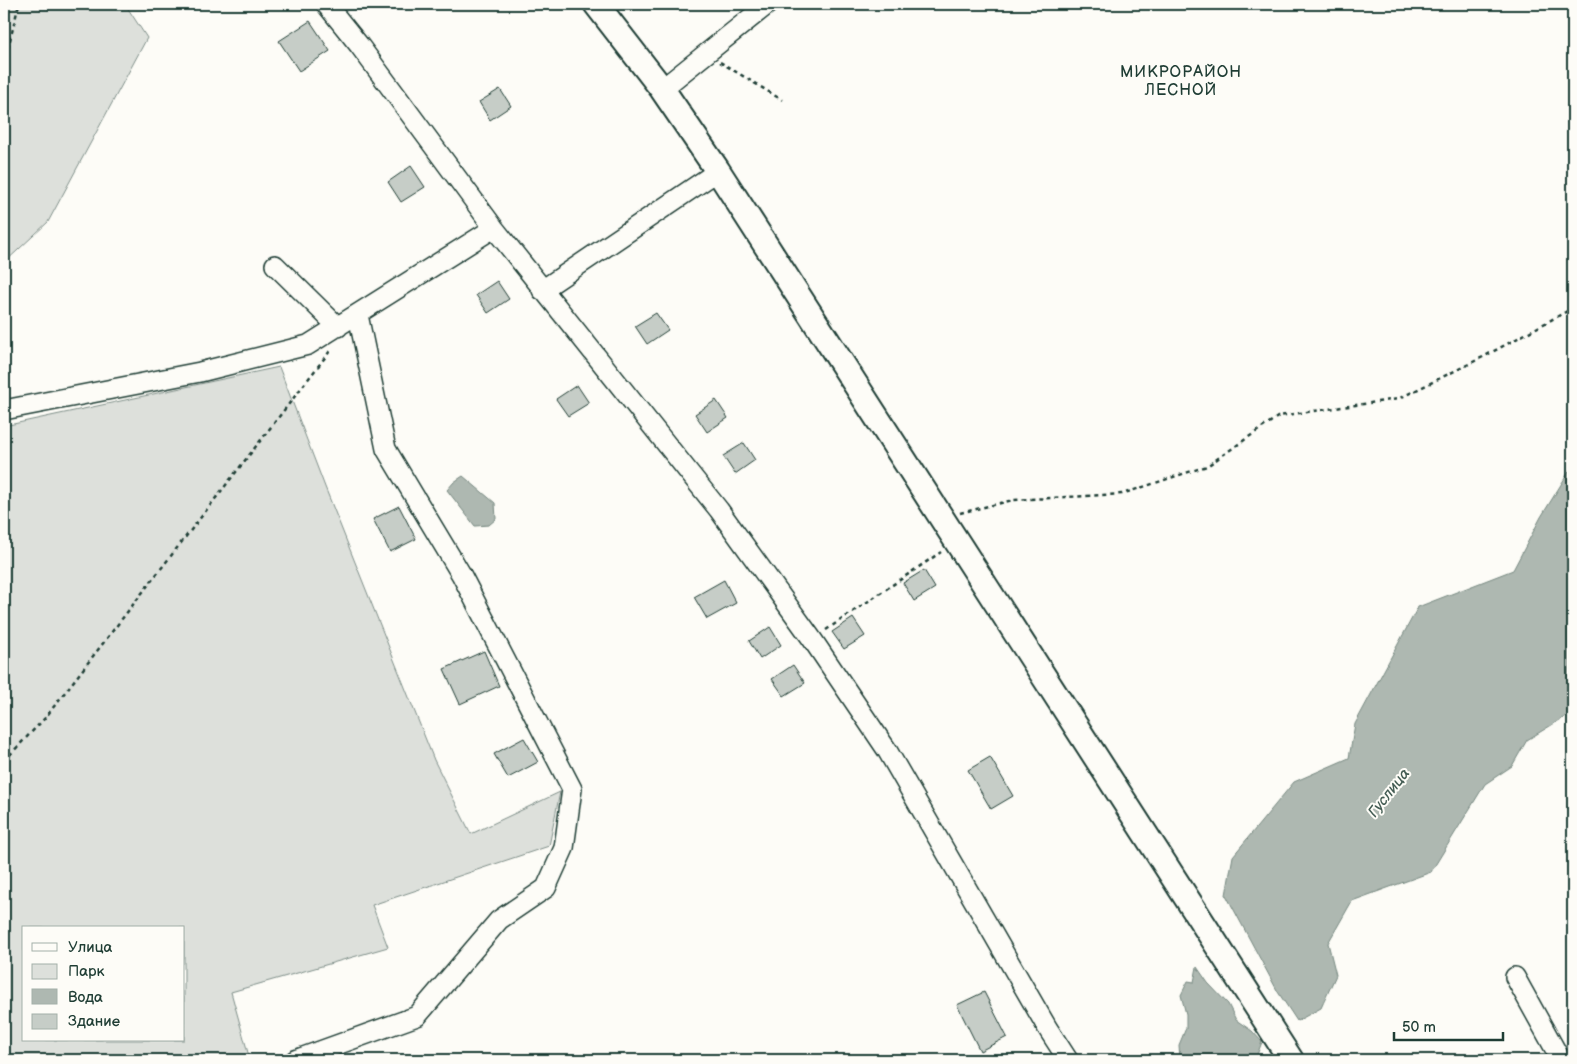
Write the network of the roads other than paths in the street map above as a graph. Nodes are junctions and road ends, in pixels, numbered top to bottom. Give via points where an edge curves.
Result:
1 (326, 4) edge
2 (596, 4) edge
3 (768, 4) edge
4 (662, 89) junction
5 (718, 171) junction
6 (494, 228) junction
7 (275, 265) dead end
8 (542, 290) junction
9 (358, 315) junction
10 (338, 327) junction
11 (4, 410) edge
12 (1515, 977) dead end
13 (295, 1060) edge
14 (1068, 1060) edge
15 (1291, 1060) edge
16 (1561, 1060) edge

1 - 6 street
2 - 4 main road
3 - 4 street
4 - 5 main road
5 - 8 street
5 - 15 main road
6 - 8 street
6 - 9 street
7 - 10 street
8 - 14 street via 720,510 812,640 887,750
9 - 10 street
9 - 13 street via 386,450 461,574 572,789 564,848 546,888 499,920 417,1016
10 - 11 street via 308,346 200,372
12 - 16 street

